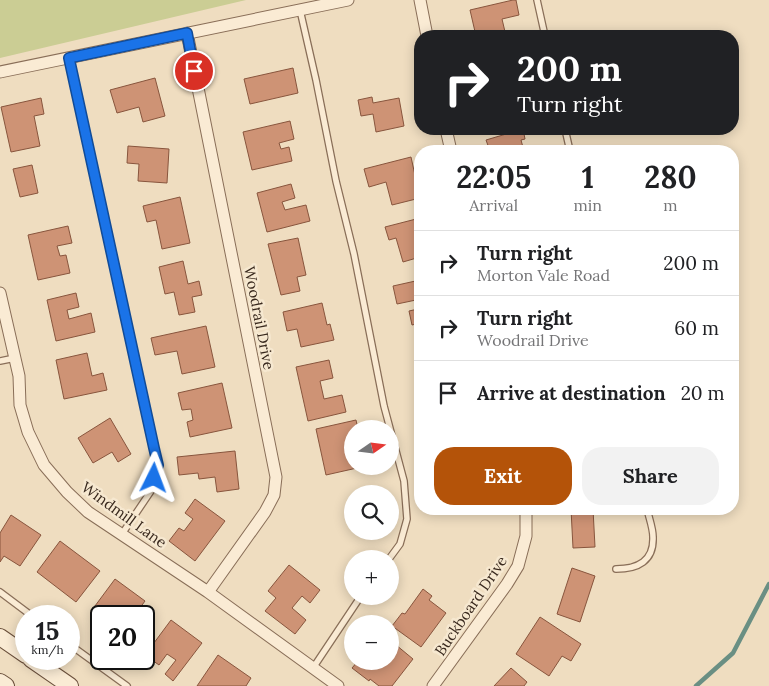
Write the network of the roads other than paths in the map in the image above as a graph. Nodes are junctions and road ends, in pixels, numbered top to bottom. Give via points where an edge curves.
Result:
1 (348, 0) edge
2 (420, 0) edge
3 (537, 0) edge
4 (300, 10) junction
5 (426, 30) edge
6 (544, 30) edge
7 (187, 33) junction
8 (69, 58) junction
9 (0, 72) edge
10 (0, 294) edge
11 (15, 358) junction
12 (0, 361) edge
13 (526, 515) edge
14 (648, 515) edge
15 (122, 534) junction
16 (396, 550) edge
17 (616, 569) dead end
18 (0, 592) edge
19 (208, 592) junction
20 (17, 605) edge
21 (355, 605) edge
22 (2, 642) edge
23 (15, 649) edge
24 (80, 652) edge
25 (312, 668) junction
26 (47, 670) edge
27 (0, 682) edge
28 (6, 686) edge
29 (70, 686) edge
30 (127, 686) edge
31 (338, 686) edge
32 (433, 686) edge

1 - 4 street
2 - 5 street
3 - 6 lane
4 - 7 street
4 - 16 lane via 384,406 404,481 407,519
7 - 8 street
7 - 19 street, Woodrail Drive via 276,477 274,495 265,512
8 - 9 street
8 - 15 lane via 158,465 151,491
10 - 11 street, Windmill Lane
11 - 12 lane
11 - 15 street, Windmill Lane via 20,406 44,465 81,505
13 - 32 street, Buckboard Drive via 526,536 518,566
14 - 17 lane via 653,536 650,555 631,569
15 - 19 street, Windmill Lane
18 - 20 lane
19 - 25 street, Windmill Lane
21 - 25 lane
22 - 23 main road
24 - 30 lane
25 - 31 street, Windmill Lane
26 - 29 main road
27 - 28 main road

